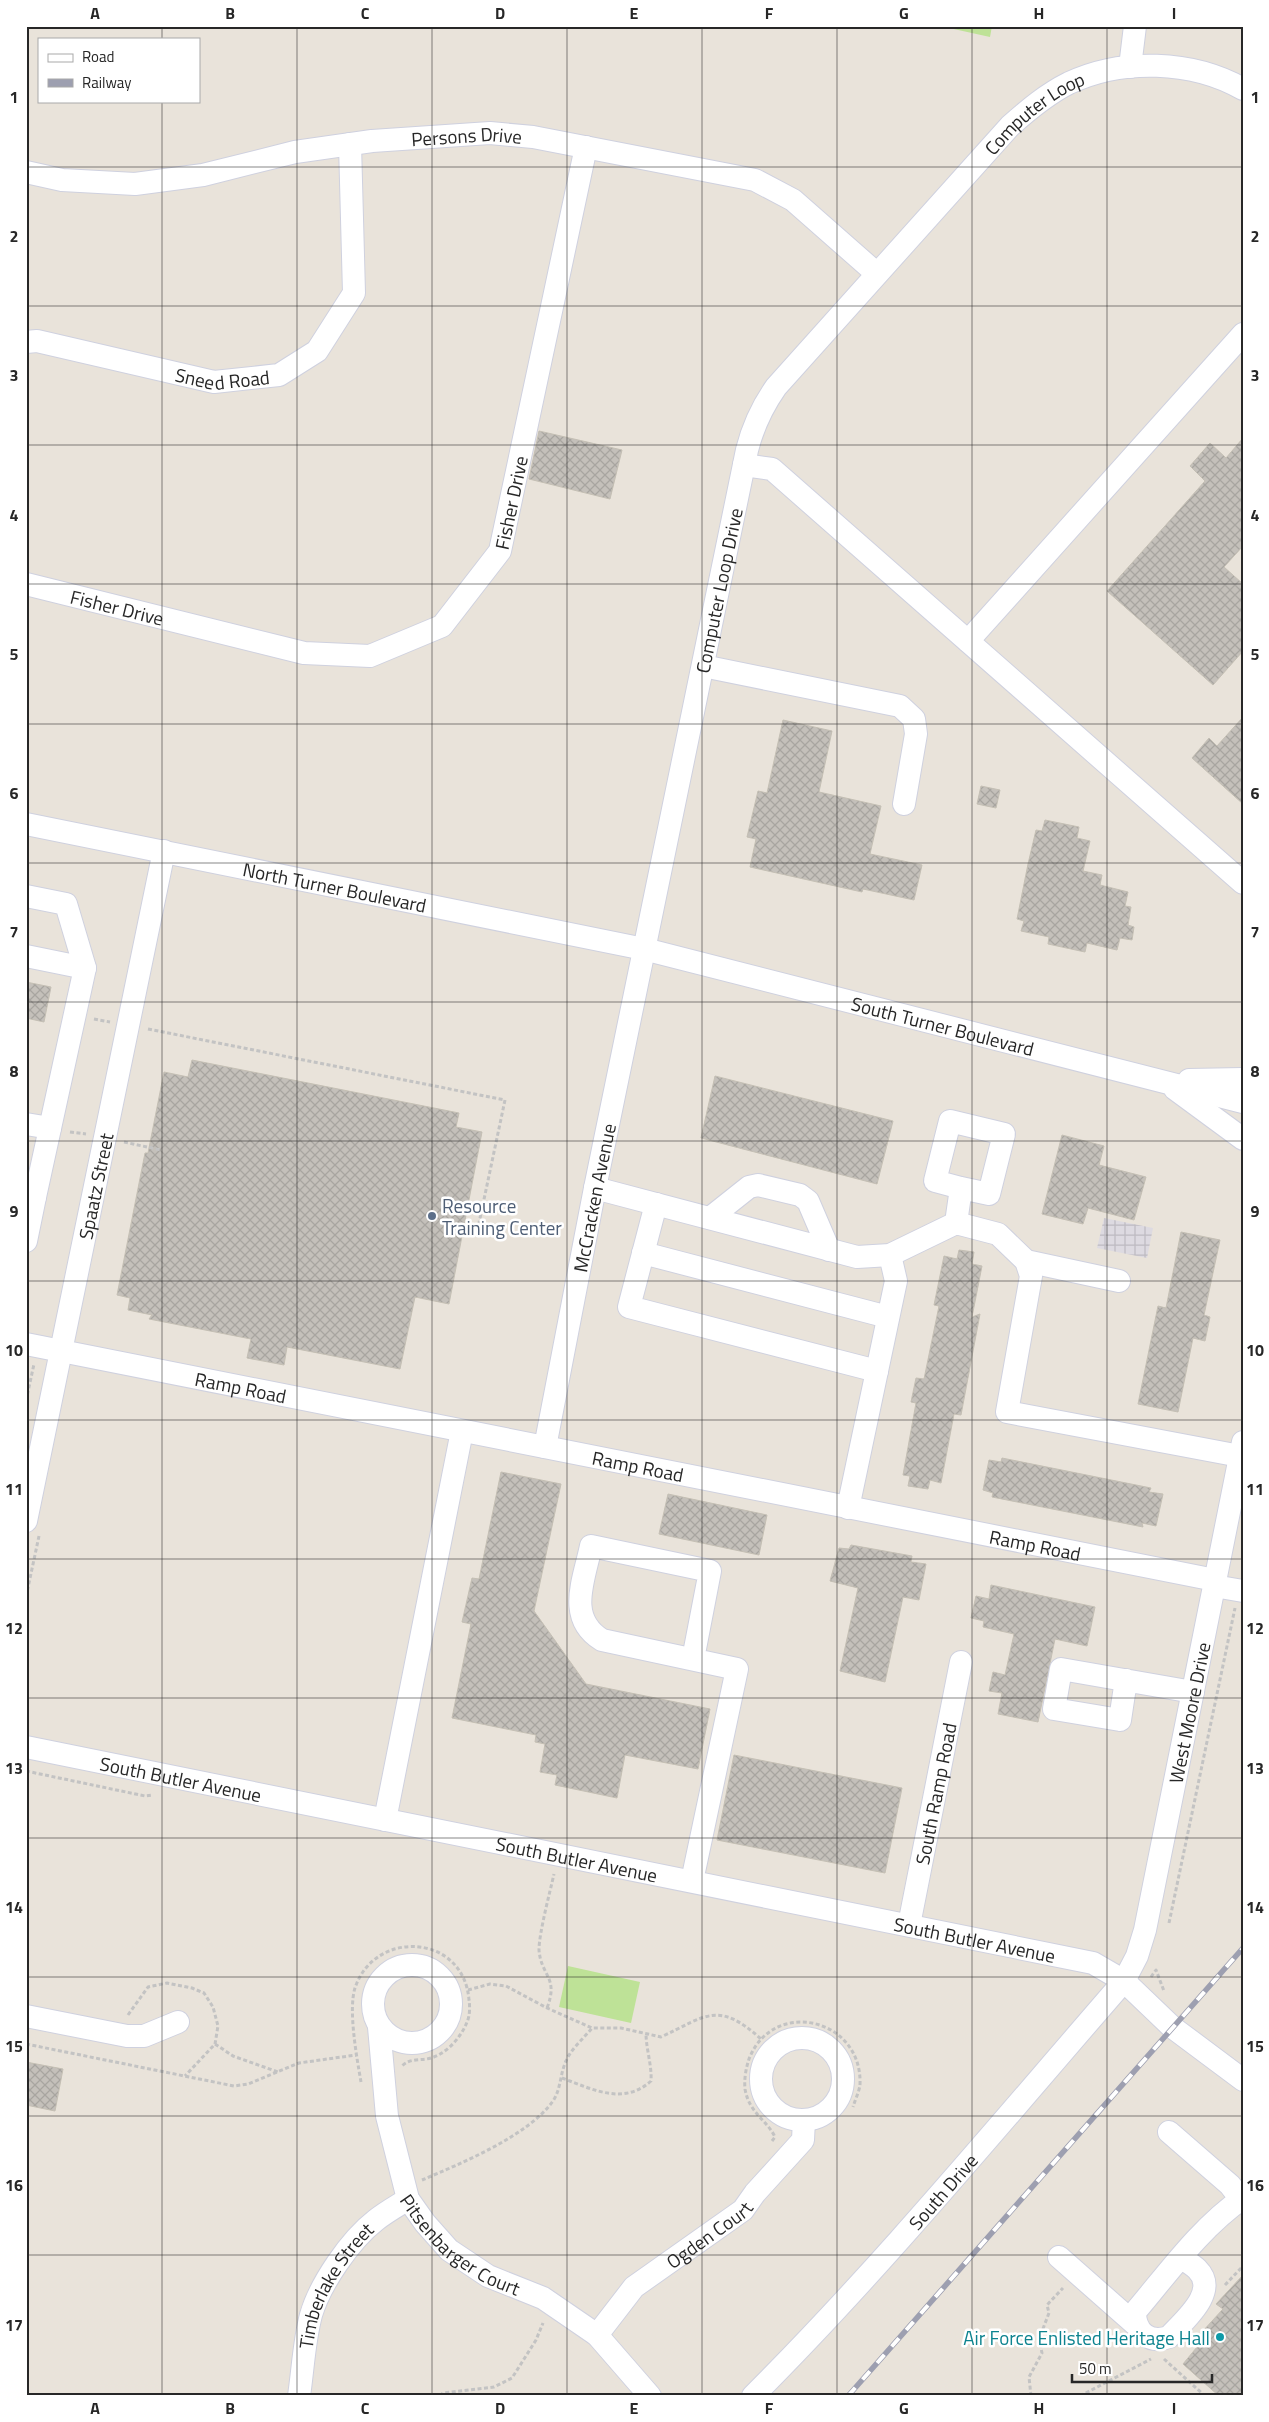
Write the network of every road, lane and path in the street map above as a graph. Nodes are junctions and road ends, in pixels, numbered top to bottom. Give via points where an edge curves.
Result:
1 (1135, 26) edge
2 (1130, 67) junction
3 (1243, 89) edge
4 (350, 144) junction
5 (586, 147) junction
6 (26, 172) edge
7 (876, 273) junction
8 (1243, 334) edge
9 (26, 342) edge
10 (744, 465) junction
11 (26, 584) edge
12 (968, 641) junction
13 (702, 666) junction
14 (904, 804) dead end
15 (26, 824) edge
16 (164, 851) junction
17 (1243, 883) edge
18 (26, 896) edge
19 (644, 949) junction
20 (26, 956) edge
21 (85, 968) junction
22 (76, 1015) junction
23 (128, 1025) junction
24 (1243, 1079) edge
25 (1165, 1081) junction
26 (1243, 1102) edge
27 (26, 1124) edge
28 (50, 1128) junction
29 (1243, 1139) edge
30 (595, 1188) junction
31 (961, 1188) dead end
32 (31, 1196) edge
33 (656, 1204) junction
34 (710, 1218) junction
35 (479, 1223) dead end
36 (956, 1223) junction
37 (26, 1240) edge
38 (829, 1250) junction
39 (643, 1254) junction
40 (890, 1255) junction
41 (1026, 1261) junction
42 (1119, 1281) dead end
43 (888, 1317) junction
44 (32, 1345) edge
45 (60, 1350) junction
46 (877, 1371) junction
47 (26, 1401) edge
48 (462, 1431) junction
49 (545, 1447) junction
50 (1241, 1449) edge
51 (848, 1508) junction
52 (26, 1521) edge
53 (1215, 1583) junction
54 (1241, 1591) edge
55 (693, 1659) junction
56 (961, 1662) dead end
57 (1126, 1680) dead end
58 (1193, 1692) junction
59 (26, 1748) edge
60 (385, 1820) junction
61 (554, 1873) dead end
62 (692, 1881) junction
63 (909, 1925) junction
64 (1167, 1929) dead end
65 (1155, 1964) dead end
66 (1156, 1970) junction
67 (1131, 1987) junction
68 (468, 1990) junction
69 (1166, 1997) dead end
70 (547, 2008) junction
71 (26, 2016) edge
72 (178, 2022) dead end
73 (379, 2027) dead end
74 (646, 2033) junction
75 (761, 2039) junction
76 (26, 2044) edge
77 (215, 2044) dead end
78 (356, 2055) junction
79 (398, 2071) dead end
80 (278, 2072) junction
81 (562, 2078) dead end
82 (1243, 2080) edge
83 (361, 2082) dead end
84 (853, 2107) dead end
85 (804, 2120) dead end
86 (1169, 2132) dead end
87 (769, 2146) dead end
88 (418, 2171) dead end
89 (416, 2193) junction
90 (1242, 2200) edge
91 (1059, 2257) dead end
92 (1181, 2258) junction
93 (1076, 2272) junction
94 (554, 2306) junction
95 (1136, 2324) junction
96 (597, 2335) junction
97 (466, 2390) junction
98 (300, 2396) edge
99 (440, 2396) edge
100 (468, 2396) edge
101 (650, 2396) edge
102 (753, 2396) edge
103 (1031, 2396) edge
104 (1080, 2396) edge
105 (1205, 2396) edge

1 - 2 street
2 - 3 street, Computer Loop via 1186,69 1205,73
2 - 7 street, Computer Loop via 1085,77 1050,94 1029,109
4 - 5 street, Persons Drive via 490,133
4 - 6 street, Persons Drive via 295,152 203,175 135,184 62,180
4 - 9 street, Sneed Road via 354,293 317,351 279,375 214,382
5 - 7 street, Persons Drive via 755,180 793,200
5 - 11 street, Fisher Drive via 500,551 442,626 370,656 304,653
7 - 10 street, Computer Loop Drive via 776,387 752,430
8 - 12 street
10 - 12 street via 772,469
10 - 13 street, Computer Loop Drive
12 - 17 street
13 - 14 street via 900,706 914,718 916,734
13 - 19 street, Computer Loop Drive
15 - 16 street, North Turner Boulevard
16 - 19 street, North Turner Boulevard
16 - 23 street, Spaatz Street
18 - 21 street via 66,904
19 - 25 street, South Turner Boulevard
19 - 30 street, McCracken Avenue
20 - 21 street
21 - 22 street
22 - 23 path
22 - 28 street
23 - 35 path via 505,1100
23 - 45 street, Spaatz Street
24 - 25 street
25 - 26 street, South Turner Boulevard
25 - 29 street
27 - 28 street
28 - 32 street
30 - 33 street
30 - 49 street, McCracken Avenue
31 - 36 street
32 - 37 street
33 - 34 street
33 - 39 street
34 - 38 street
34 - 38 street via 749,1187 758,1185 800,1195 808,1201
36 - 40 street
36 - 41 street via 998,1234
38 - 40 street via 857,1257
39 - 43 street
39 - 46 street via 629,1307
40 - 43 street via 896,1282
41 - 42 street
41 - 50 street via 1031,1276 1007,1412
43 - 46 street
44 - 45 street, Ramp Road
44 - 47 path
45 - 48 street, Ramp Road
45 - 52 street, Spaatz Street
46 - 51 street
48 - 49 street, Ramp Road
48 - 60 street
49 - 51 street, Ramp Road
50 - 53 street, West Moore Drive
51 - 53 street, Ramp Road
53 - 54 street, Ramp Road
53 - 58 street, West Moore Drive
54 - 64 path
55 - 55 street via 602,1640 592,1634 583,1621 579,1606 591,1546 710,1571
55 - 62 street via 737,1669
56 - 63 street, South Ramp Road
57 - 58 street
58 - 67 street, West Moore Drive
59 - 60 street, South Butler Avenue
60 - 62 street, South Butler Avenue
61 - 70 path via 539,1949 551,1980 552,1996
62 - 63 street, South Butler Avenue
63 - 67 street, South Butler Avenue via 1086,1961 1106,1969
65 - 66 path
66 - 67 path
66 - 69 path
67 - 82 street, South Butler Avenue via 1172,2027
67 - 102 street, South Drive via 804,2345
68 - 70 path via 490,1984 506,1986
68 - 78 path via 463,1973 429,1947 403,1946 375,1959 362,1974 355,1990
68 - 79 path via 468,2021 455,2041 440,2054 403,2064
70 - 74 path via 592,2028 621,2028
71 - 72 street via 127,2036 144,2036
73 - 89 street, Pitsenbarger Court via 387,2116
74 - 75 path via 661,2037 711,2014 745,2024
74 - 81 path via 646,2051 652,2072 651,2081 644,2087 621,2095 606,2095
75 - 84 path via 782,2024 808,2021 834,2029 850,2047 859,2069 860,2086
75 - 87 path via 746,2068 745,2089 759,2119 771,2129 775,2138
76 - 80 path via 234,2086
77 - 80 path via 233,2056
78 - 80 path via 308,2061
78 - 83 path
85 - 96 street, Ogden Court via 803,2140 743,2210 677,2254 631,2290
86 - 90 street via 1230,2185
88 - 89 path
89 - 94 street, Pitsenbarger Court via 425,2223 449,2250 488,2276 543,2298
89 - 98 street, Timberlake Street via 375,2220 344,2254 327,2281 312,2314
90 - 92 street via 1210,2224
91 - 93 street
92 - 95 street via 1135,2312
92 - 95 street via 1198,2270 1202,2277 1205,2287 1202,2298 1169,2337 1150,2339
93 - 95 street
93 - 103 path via 1047,2305 1049,2313 1040,2340 1042,2353 1029,2377
94 - 96 street, Pitsenbarger Court
94 - 97 path via 512,2378 494,2387
96 - 101 street, Pitsenbarger Court
97 - 99 path
97 - 100 path
104 - 105 path via 1159,2355

